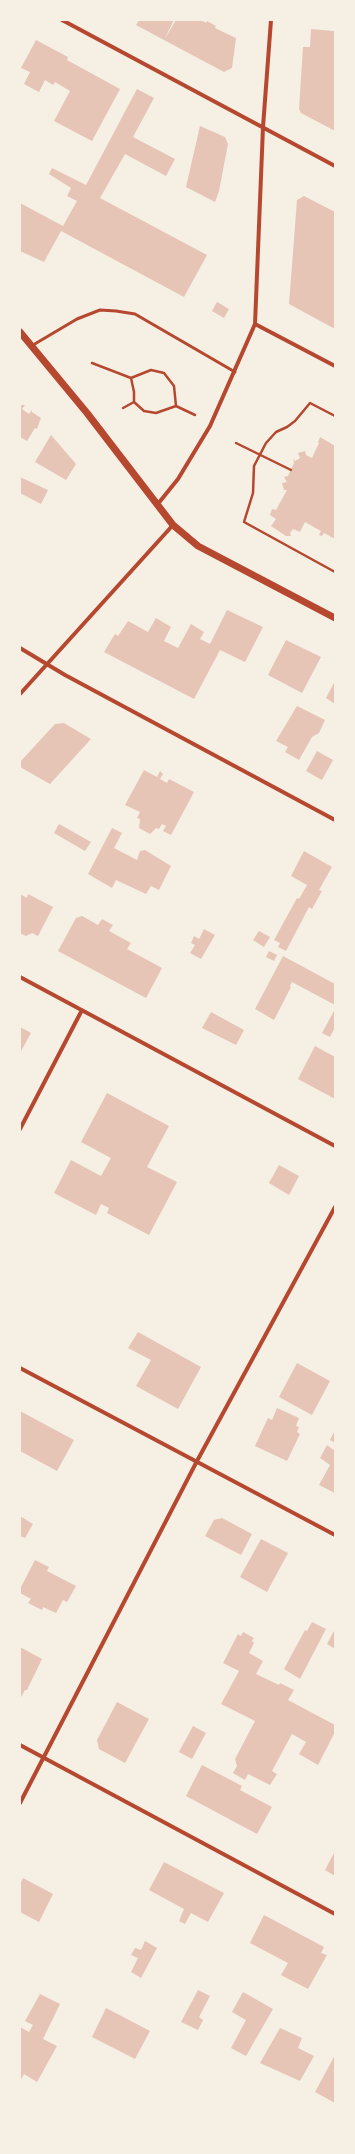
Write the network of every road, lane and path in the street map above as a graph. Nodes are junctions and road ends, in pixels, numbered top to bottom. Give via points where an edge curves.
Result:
1 (62, 20) edge
2 (271, 20) edge
3 (263, 127) junction
4 (335, 166) edge
5 (255, 324) junction
6 (20, 332) edge
7 (33, 345) junction
8 (92, 363) dead end
9 (335, 366) edge
10 (235, 372) junction
11 (131, 378) junction
12 (134, 402) junction
13 (176, 406) junction
14 (123, 408) dead end
15 (194, 414) dead end
16 (335, 416) edge
17 (236, 443) dead end
18 (259, 455) junction
19 (291, 470) dead end
20 (157, 505) junction
21 (173, 525) junction
22 (335, 572) edge
23 (335, 618) edge
24 (20, 648) edge
25 (48, 664) junction
26 (20, 694) edge
27 (335, 820) edge
28 (20, 977) edge
29 (82, 1010) junction
30 (20, 1129) edge
31 (335, 1146) edge
32 (335, 1207) edge
33 (20, 1368) edge
34 (197, 1461) junction
35 (335, 1535) edge
36 (20, 1745) edge
37 (44, 1758) junction
38 (20, 1803) edge
39 (335, 1914) edge

1 - 3 street
2 - 3 street
3 - 4 street
3 - 5 street
5 - 9 street
5 - 10 street
6 - 7 street
7 - 10 lane via 100,310 116,311 135,314
7 - 20 street
8 - 11 path
10 - 20 street via 210,426 178,479
11 - 12 path
11 - 13 path via 151,370 164,374 174,386
12 - 13 path via 144,411 156,413
12 - 14 path
13 - 15 path
16 - 18 path via 310,403 287,428 276,432
17 - 18 path
18 - 19 path
18 - 22 path via 253,475 253,493 244,522
20 - 21 street
21 - 23 street via 198,546
21 - 25 street
24 - 25 street
25 - 26 street
25 - 27 street
28 - 29 street
29 - 30 street
29 - 31 street
32 - 34 street
33 - 34 street
34 - 35 street
34 - 37 street
36 - 37 street
37 - 38 street
37 - 39 street

